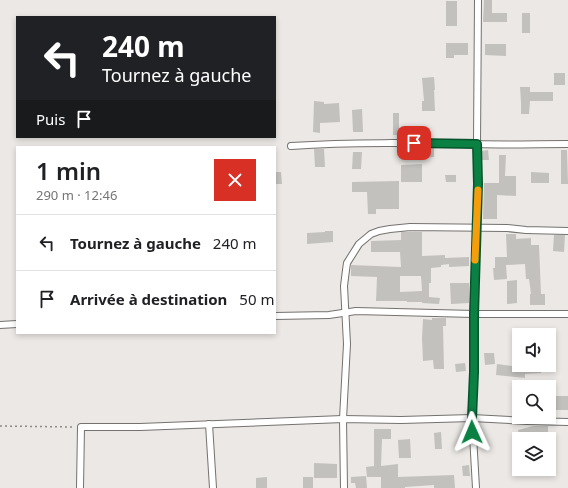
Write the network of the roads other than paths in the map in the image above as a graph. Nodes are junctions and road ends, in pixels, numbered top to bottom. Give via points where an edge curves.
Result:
1 (478, 0) edge
2 (477, 144) junction
3 (568, 144) edge
4 (291, 146) dead end
5 (476, 228) junction
6 (568, 231) edge
7 (346, 313) junction
8 (474, 314) junction
9 (568, 314) edge
10 (276, 316) edge
11 (16, 324) edge
12 (0, 325) edge
13 (472, 418) junction
14 (343, 419) junction
15 (568, 422) edge
16 (210, 424) junction
17 (80, 488) edge
18 (212, 488) edge
19 (344, 488) edge
20 (476, 488) edge

1 - 2 street
2 - 3 street
2 - 4 street via 346,143
2 - 5 street
5 - 6 street
5 - 7 street via 410,227 371,234 359,244 347,263 344,286
5 - 8 street
7 - 8 street via 356,311
7 - 10 street
7 - 14 street via 347,350
8 - 9 street
8 - 13 street
11 - 12 street
13 - 14 street
13 - 15 street
13 - 20 street
14 - 16 street
14 - 19 street
16 - 17 street via 82,427
16 - 18 street

